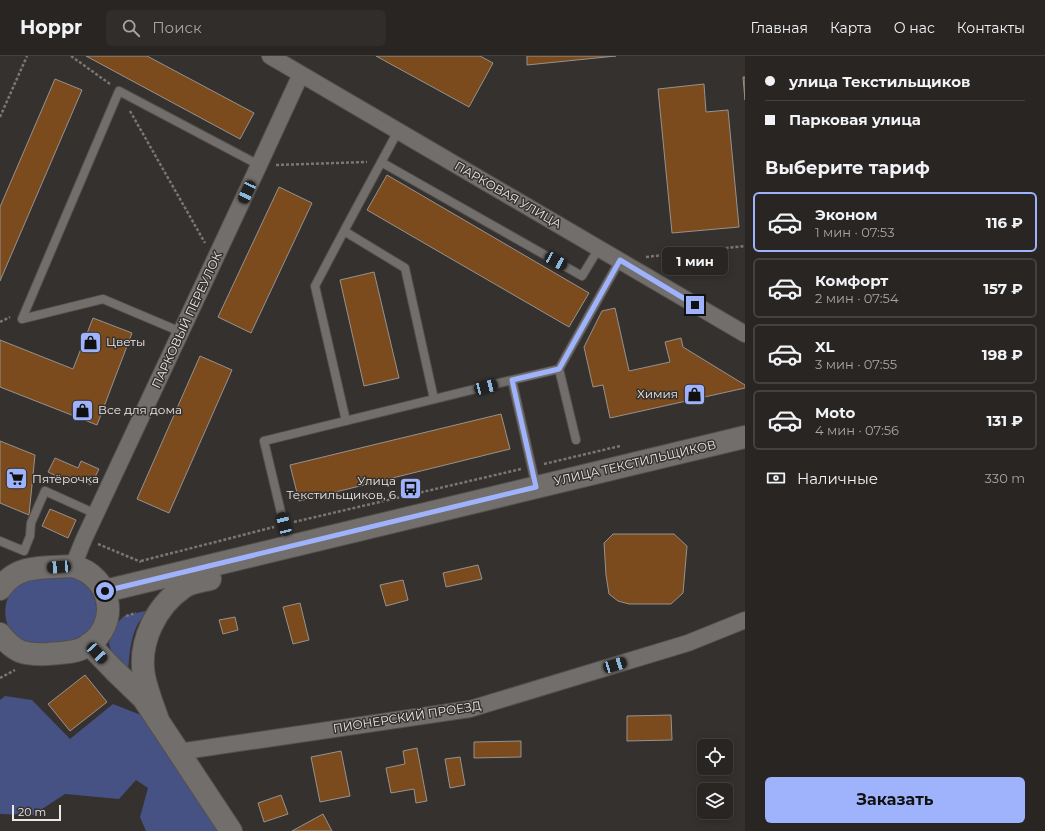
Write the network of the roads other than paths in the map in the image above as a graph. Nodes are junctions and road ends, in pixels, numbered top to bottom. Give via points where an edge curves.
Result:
1 (270, 56) edge
2 (301, 74) junction
3 (398, 131) junction
4 (381, 162) junction
5 (259, 165) junction
6 (344, 231) junction
7 (599, 248) junction
8 (620, 260) junction
9 (181, 332) junction
10 (745, 334) edge
11 (559, 369) junction
12 (512, 380) junction
13 (434, 399) junction
14 (346, 421) junction
15 (745, 437) edge
16 (576, 440) dead end
17 (534, 477) junction
18 (96, 514) junction
19 (0, 541) edge
20 (289, 547) junction
21 (262, 553) junction
22 (73, 566) junction
23 (0, 589) edge
24 (105, 591) junction
25 (745, 620) edge
26 (3, 643) edge
27 (89, 644) junction
28 (158, 720) junction
29 (178, 752) junction
30 (231, 831) edge

1 - 2 street, ПАРКОВАЯ УЛИЦА
2 - 3 street, ПАРКОВАЯ УЛИЦА
2 - 5 street, ПАРКОВЫЙ ПЕРЕУЛОК
3 - 4 lane
3 - 7 street, ПАРКОВАЯ УЛИЦА
4 - 6 lane
4 - 7 lane via 582,276
5 - 9 street, ПАРКОВЫЙ ПЕРЕУЛОК
5 - 9 lane via 119,91 22,319 103,299
6 - 13 lane via 405,268
6 - 14 lane via 315,286
7 - 8 street, ПАРКОВАЯ УЛИЦА
8 - 10 street, ПАРКОВАЯ УЛИЦА
8 - 11 lane
9 - 18 street, ПАРКОВЫЙ ПЕРЕУЛОК
11 - 12 lane
11 - 16 lane
12 - 13 lane
12 - 17 lane
13 - 14 lane
14 - 20 lane via 264,440
15 - 17 main road, УЛИЦА ТЕКСТИЛЬЩИКОВ
17 - 20 main road, УЛИЦА ТЕКСТИЛЬЩИКОВ
18 - 19 lane via 45,491 31,523 30,536 24,551
18 - 22 street, ПАРКОВЫЙ ПЕРЕУЛОК
20 - 21 main road, УЛИЦА ТЕКСТИЛЬЩИКОВ
21 - 24 main road, УЛИЦА ТЕКСТИЛЬЩИКОВ
21 - 28 main road via 247,567 185,586 165,603 156,616 143,657 144,676
22 - 23 main road via 22,570 13,575
22 - 24 main road via 90,574
24 - 27 main road via 108,614 102,631
25 - 29 street, ПИОНЕРСКИЙ ПРОЕЗД via 688,643 470,709
26 - 27 main road via 25,654 35,655 78,649
27 - 28 main road via 143,698
28 - 29 main road
29 - 30 main road

